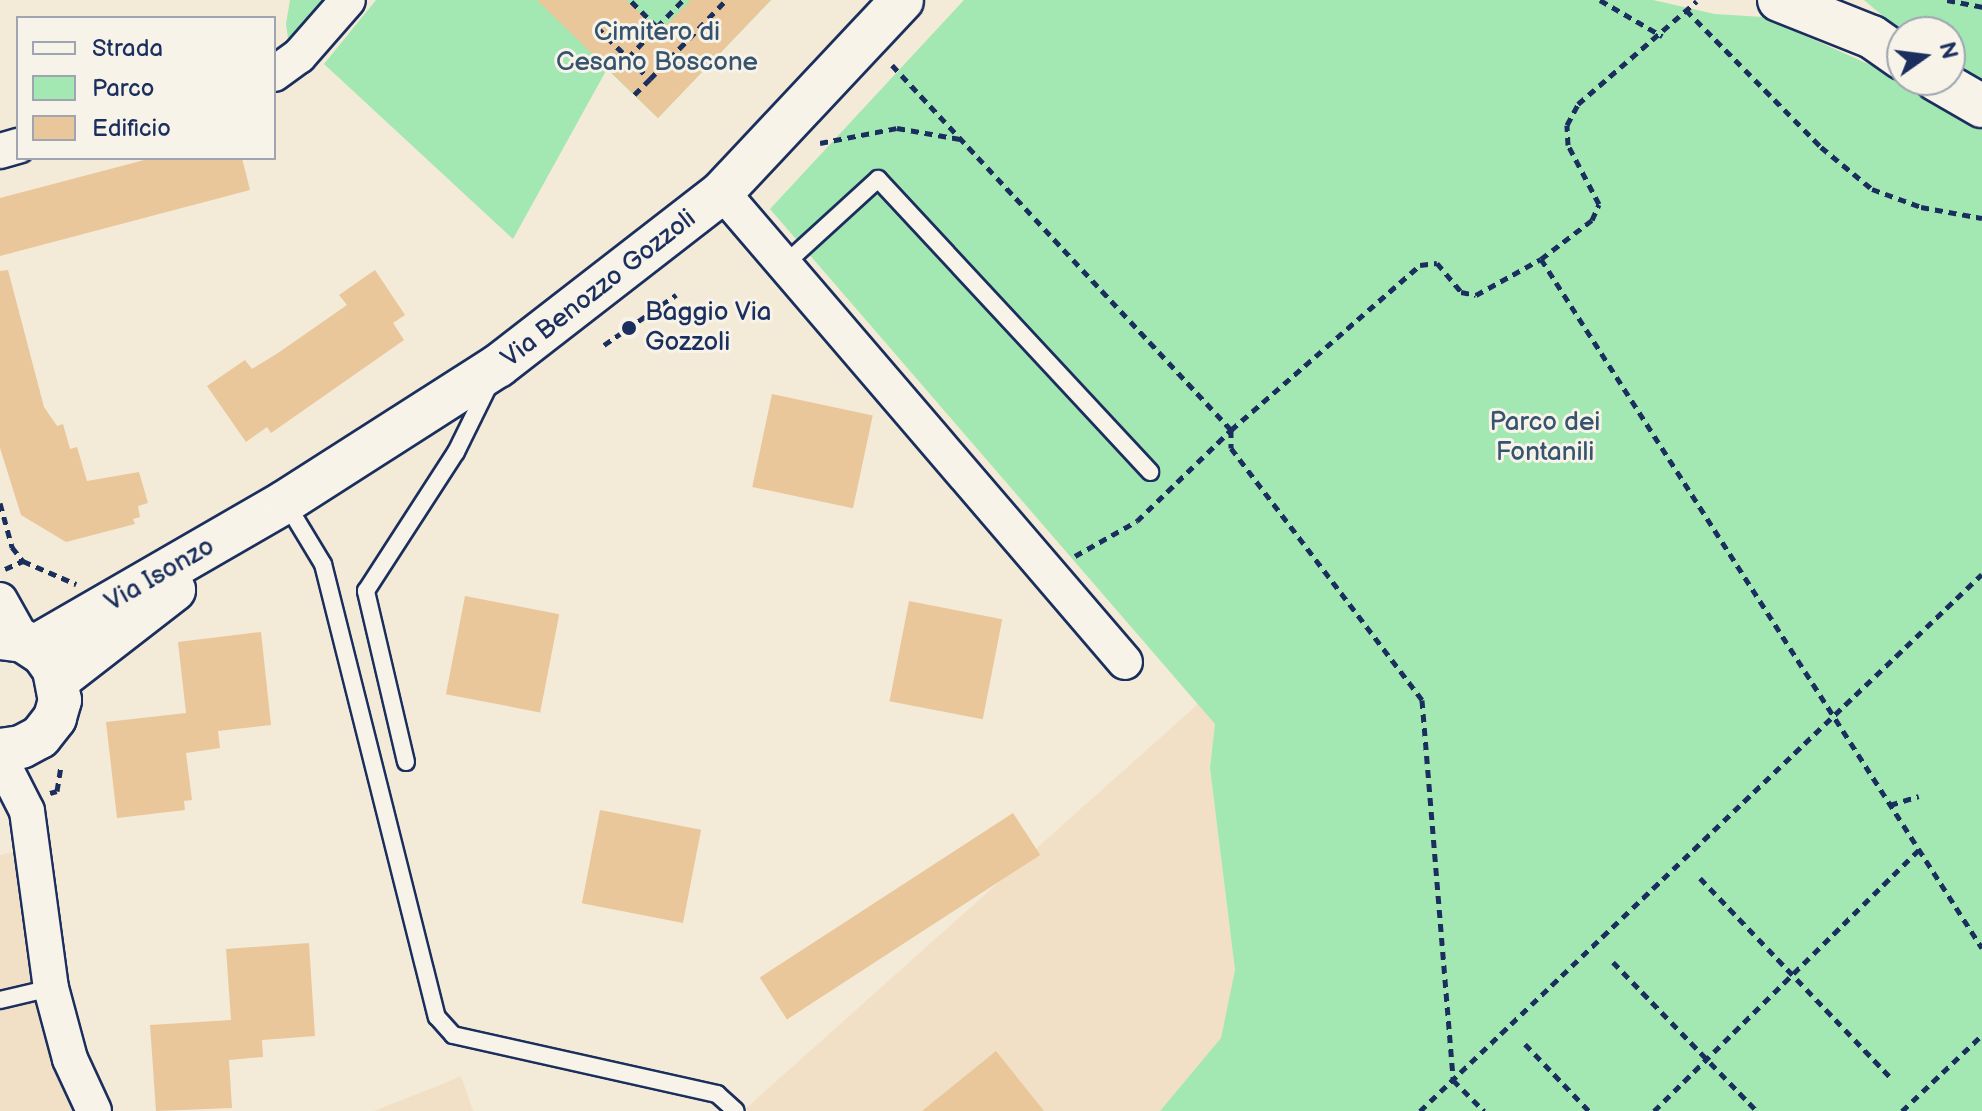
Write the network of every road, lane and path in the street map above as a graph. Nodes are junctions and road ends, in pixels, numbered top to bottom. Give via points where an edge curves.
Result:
1 (348, 0) edge
2 (630, 0) edge
3 (683, 0) edge
4 (726, 0) edge
5 (902, 0) edge
6 (1600, 0) edge
7 (1779, 0) edge
8 (1841, 0) edge
9 (1947, 0) edge
10 (1697, 1) edge
11 (1982, 7) edge
12 (1686, 10) junction
13 (597, 27) dead end
14 (657, 27) junction
15 (1662, 36) junction
16 (1886, 47) edge
17 (1886, 48) edge
18 (628, 58) junction
19 (892, 65) dead end
20 (276, 73) edge
21 (650, 79) junction
22 (634, 95) dead end
23 (961, 139) junction
24 (820, 143) dead end
25 (722, 192) junction
26 (1982, 218) edge
27 (1541, 259) junction
28 (785, 264) junction
29 (676, 295) dead end
30 (604, 345) dead end
31 (498, 366) junction
32 (1231, 430) junction
33 (1150, 472) dead end
34 (285, 502) junction
35 (0, 503) edge
36 (23, 561) junction
37 (0, 571) edge
38 (1047, 572) junction
39 (1982, 574) edge
40 (82, 595) dead end
41 (0, 600) edge
42 (29, 652) edge
43 (1125, 662) dead end
44 (1833, 718) junction
45 (40, 737) junction
46 (0, 750) edge
47 (0, 758) edge
48 (406, 762) dead end
49 (1919, 796) dead end
50 (1890, 805) junction
51 (27, 811) junction
52 (1919, 850) junction
53 (1700, 878) dead end
54 (1982, 948) edge
55 (1613, 962) dead end
56 (1794, 977) junction
57 (51, 988) junction
58 (0, 1000) edge
59 (1982, 1035) edge
60 (1525, 1044) dead end
61 (1707, 1060) junction
62 (1453, 1080) junction
63 (1893, 1080) dead end
64 (94, 1111) edge
65 (736, 1111) edge
66 (1420, 1111) edge
67 (1484, 1111) edge
68 (1589, 1111) edge
69 (1654, 1111) edge
70 (1757, 1111) edge
71 (1902, 1111) edge

1 - 20 street via 299,56
2 - 14 path
3 - 14 path
4 - 21 path
5 - 25 street, Via Benozzo Gozzoli
6 - 15 path
7 - 17 street
8 - 16 street
9 - 11 path
10 - 12 path
12 - 15 path
12 - 26 path via 1821,147 1872,189 1921,207
13 - 18 path
14 - 18 path
15 - 27 path via 1578,104 1567,125 1568,145 1599,204 1592,220
18 - 21 path
19 - 23 path
21 - 22 path
23 - 24 path via 897,128
23 - 32 path
25 - 28 street
25 - 31 street, Via Benozzo Gozzoli
27 - 32 path via 1476,295 1461,292 1437,263 1420,265
27 - 44 path
28 - 33 lane via 878,179
28 - 38 street
29 - 30 path
31 - 34 street, Via Isonzo
31 - 48 lane, Via Benozzo Gozzoli via 456,452 366,591
32 - 38 path via 1137,521
32 - 62 path via 1231,448 1422,700
34 - 42 street, Via Isonzo
34 - 65 lane via 323,564 437,1017 453,1035 717,1094
35 - 36 path via 12,547
36 - 37 path
36 - 40 path via 75,583
38 - 43 street
39 - 44 path
41 - 42 street
42 - 45 street via 57,711
44 - 50 path
44 - 62 path
45 - 46 street
45 - 51 street
47 - 51 street
49 - 50 path
50 - 52 path
51 - 57 street
52 - 54 path
52 - 56 path
53 - 56 path
55 - 61 path
56 - 61 path
56 - 63 path
57 - 58 lane
57 - 64 street via 70,1059
59 - 71 path
60 - 68 path
61 - 69 path
61 - 70 path
62 - 66 path
62 - 67 path

